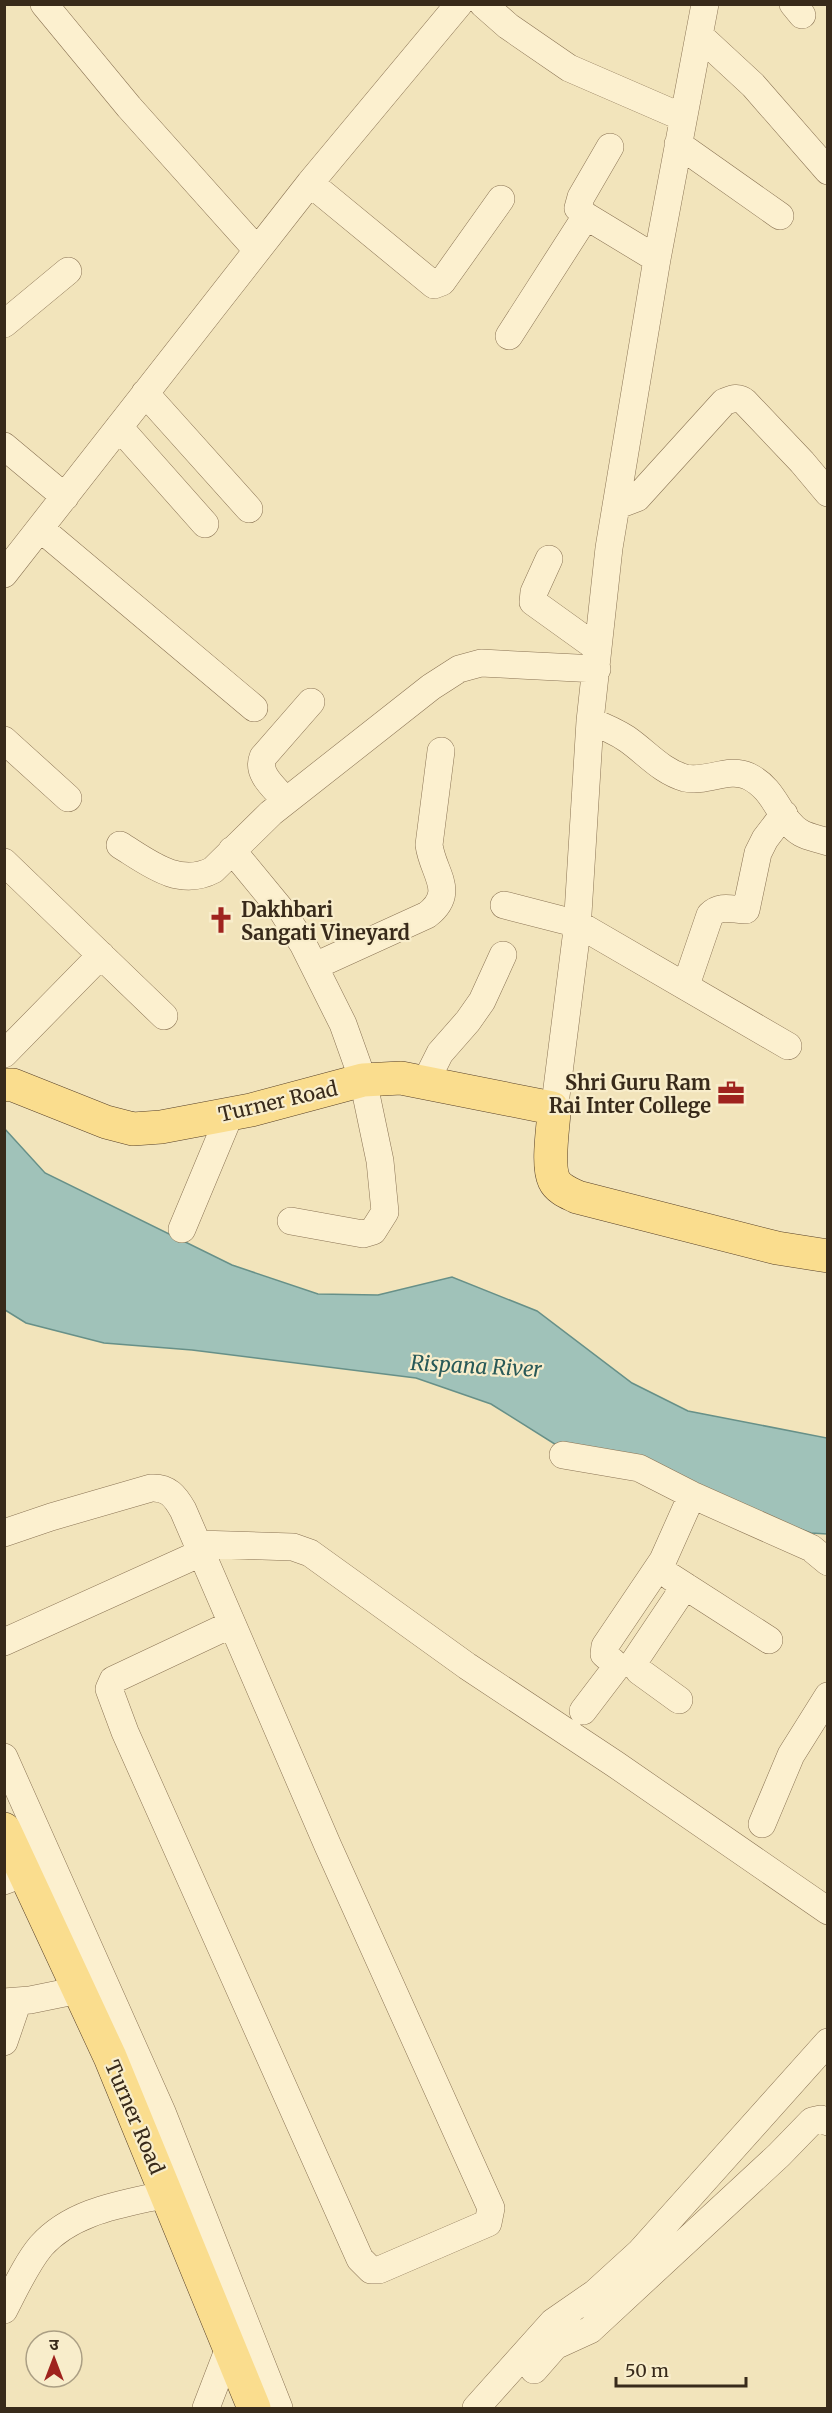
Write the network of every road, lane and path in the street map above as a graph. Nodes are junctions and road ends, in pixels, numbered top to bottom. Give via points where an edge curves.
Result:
1 (44, 4) edge
2 (459, 4) edge
3 (483, 4) edge
4 (705, 4) edge
5 (700, 36) junction
6 (682, 117) junction
7 (678, 144) junction
8 (610, 147) dead end
9 (828, 171) edge
10 (310, 183) junction
11 (501, 199) dead end
12 (586, 216) junction
13 (780, 216) dead end
14 (257, 250) junction
15 (657, 259) junction
16 (68, 271) dead end
17 (4, 324) edge
18 (509, 336) dead end
19 (146, 393) junction
20 (119, 427) junction
21 (4, 446) edge
22 (828, 493) edge
23 (65, 497) junction
24 (616, 506) junction
25 (249, 509) dead end
26 (205, 524) dead end
27 (41, 528) junction
28 (549, 560) dead end
29 (4, 574) edge
30 (597, 658) junction
31 (311, 702) dead end
32 (254, 708) dead end
33 (590, 721) junction
34 (4, 740) edge
35 (441, 751) dead end
36 (68, 798) dead end
37 (286, 801) junction
38 (784, 814) junction
39 (828, 842) edge
40 (120, 845) dead end
41 (232, 850) junction
42 (10, 877) edge
43 (504, 905) dead end
44 (578, 924) junction
45 (102, 955) junction
46 (503, 955) dead end
47 (315, 966) junction
48 (686, 985) junction
49 (164, 1016) dead end
50 (788, 1046) dead end
51 (4, 1054) edge
52 (363, 1080) junction
53 (425, 1083) junction
54 (4, 1085) edge
55 (554, 1112) junction
56 (230, 1114) junction
57 (291, 1221) dead end
58 (182, 1229) dead end
59 (828, 1256) edge
60 (564, 1455) dead end
61 (692, 1495) junction
62 (4, 1533) edge
63 (200, 1548) junction
64 (828, 1562) edge
65 (658, 1568) junction
66 (685, 1586) junction
67 (232, 1624) junction
68 (770, 1640) dead end
69 (4, 1642) edge
70 (828, 1696) edge
71 (679, 1700) dead end
72 (583, 1711) dead end
73 (4, 1757) edge
74 (762, 1824) dead end
75 (4, 1829) edge
76 (15, 1877) edge
77 (828, 1911) edge
78 (79, 1990) junction
79 (11, 2001) edge
80 (4, 2042) edge
81 (828, 2042) edge
82 (828, 2122) edge
83 (167, 2194) junction
84 (4, 2310) edge
85 (229, 2348) junction
86 (206, 2409) edge
87 (254, 2409) edge
88 (279, 2409) edge
89 (476, 2409) edge
90 (498, 2409) edge

1 - 14 street via 129,107
2 - 10 street
3 - 6 street via 569,68
4 - 5 street
5 - 6 street
5 - 9 street via 753,86
6 - 7 street
7 - 13 street
7 - 15 street
8 - 12 street via 578,204
10 - 11 street via 434,285 442,282
10 - 14 street
12 - 15 street
12 - 18 street
14 - 19 street
15 - 24 street
16 - 17 street
19 - 20 street
19 - 25 street
20 - 23 street
20 - 26 street
21 - 23 street
22 - 24 street via 745,402 733,398 724,402 637,498
23 - 27 street
24 - 30 street
27 - 29 street
27 - 32 street
28 - 30 street via 533,602
30 - 33 street
30 - 37 street via 481,663 459,669
31 - 37 street via 261,762 262,772
33 - 38 street via 628,740 659,766 686,778 746,775 762,784
33 - 44 street
34 - 36 street
35 - 47 street via 429,845 443,891 441,900 427,915
37 - 41 street
38 - 39 street via 801,833
38 - 48 street via 758,853 746,910 727,908 710,915
40 - 41 street via 159,869 192,878 213,870
41 - 47 street via 283,912
42 - 45 street
43 - 44 street
44 - 48 street
44 - 55 street
45 - 49 street
45 - 51 street
46 - 53 street via 482,1000 440,1053
47 - 52 street via 334,1003
48 - 50 street
52 - 53 main road, Turner Road via 401,1078
52 - 56 main road, Turner Road
52 - 57 street via 384,1188 385,1212 380,1222 373,1231 363,1234
53 - 55 main road, Turner Road via 552,1108
54 - 56 main road, Turner Road via 133,1129
55 - 59 main road via 551,1167 554,1181 564,1191 777,1248
56 - 58 street
60 - 61 street via 639,1468
61 - 64 street via 811,1548
61 - 65 street
62 - 63 street via 51,1516 161,1488 176,1498
63 - 67 street
63 - 69 street
63 - 77 street via 293,1547 309,1553 467,1666
65 - 66 street
65 - 72 street via 605,1646 604,1654 615,1669
66 - 68 street
66 - 71 street via 634,1662 639,1671
67 - 67 street via 491,2208 488,2223 379,2270 371,2270 360,2259 109,1689 112,1680
70 - 74 street via 791,1755
73 - 88 street via 162,2112
75 - 76 main road, Turner Road
76 - 78 main road, Turner Road
78 - 79 street
78 - 83 main road, Turner Road
79 - 80 street
81 - 89 street via 640,2252 603,2287 554,2322
82 - 90 street via 812,2121 590,2330 555,2346
83 - 84 street via 102,2208 61,2231 42,2246
83 - 85 main road, Turner Road
85 - 86 street
85 - 87 main road, Turner Road

